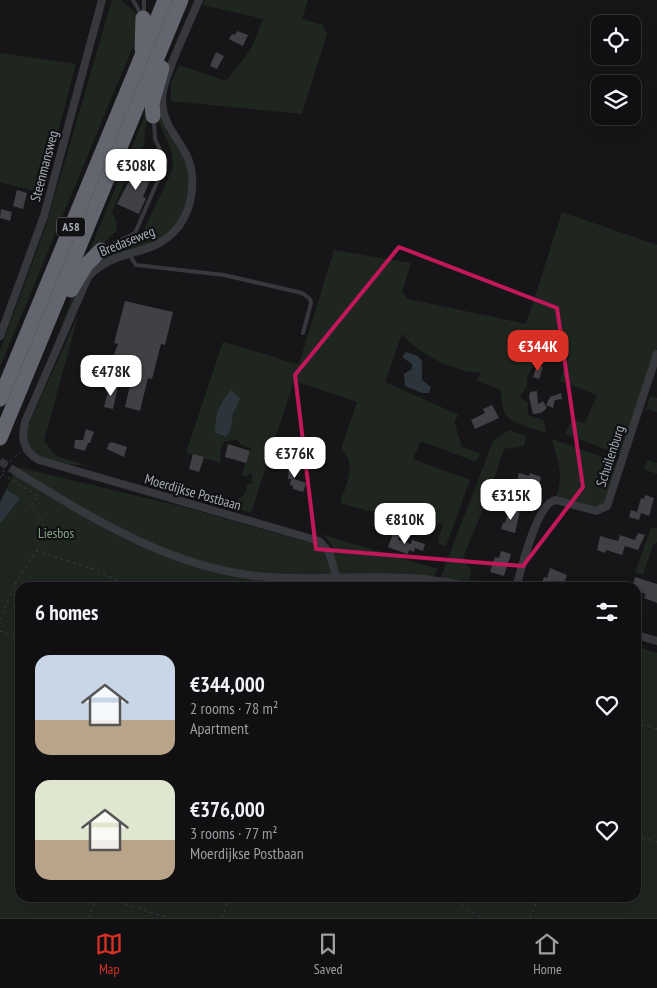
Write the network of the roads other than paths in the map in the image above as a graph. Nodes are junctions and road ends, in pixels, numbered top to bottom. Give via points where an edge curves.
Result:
1 (102, 0) edge
2 (133, 0) edge
3 (144, 0) edge
4 (165, 0) edge
5 (199, 0) edge
6 (180, 4) edge
7 (143, 18) junction
8 (142, 56) junction
9 (153, 116) joint
10 (101, 250) joint
11 (129, 254) junction
12 (303, 333) dead end
13 (0, 336) edge
14 (35, 354) junction
15 (657, 354) edge
16 (0, 399) edge
17 (0, 438) edge
18 (26, 449) joint
19 (18, 473) tunnel mouth
20 (336, 576) junction
21 (446, 582) edge
22 (518, 582) edge
23 (641, 636) edge
24 (657, 641) edge

1 - 13 street, Steenmansweg via 44,216
2 - 7 lane
3 - 7 lane, A58
4 - 8 highway, A58
5 - 11 street, Bredaseweg via 168,75 162,100 169,129 191,169 191,198 187,212 169,236 156,246
6 - 9 highway, A58 via 152,103
6 - 14 highway, A58
7 - 8 highway, A58
8 - 16 highway, A58
9 - 10 lane, A58 via 155,139 166,162 135,234
10 - 14 highway, A58 via 77,277 56,322
11 - 12 lane via 136,265 224,276 302,293 311,303
11 - 18 street, Bredaseweg via 105,261 88,277 25,422 23,439
14 - 17 highway, A58
15 - 22 street, Schuilenburg via 607,506 596,511 556,500 546,505 536,524
18 - 20 street, Moerdijkse Postbaan via 39,460 319,542 329,552
19 - 20 street via 113,530 184,560 266,577
20 - 21 street via 400,576
23 - 24 street

